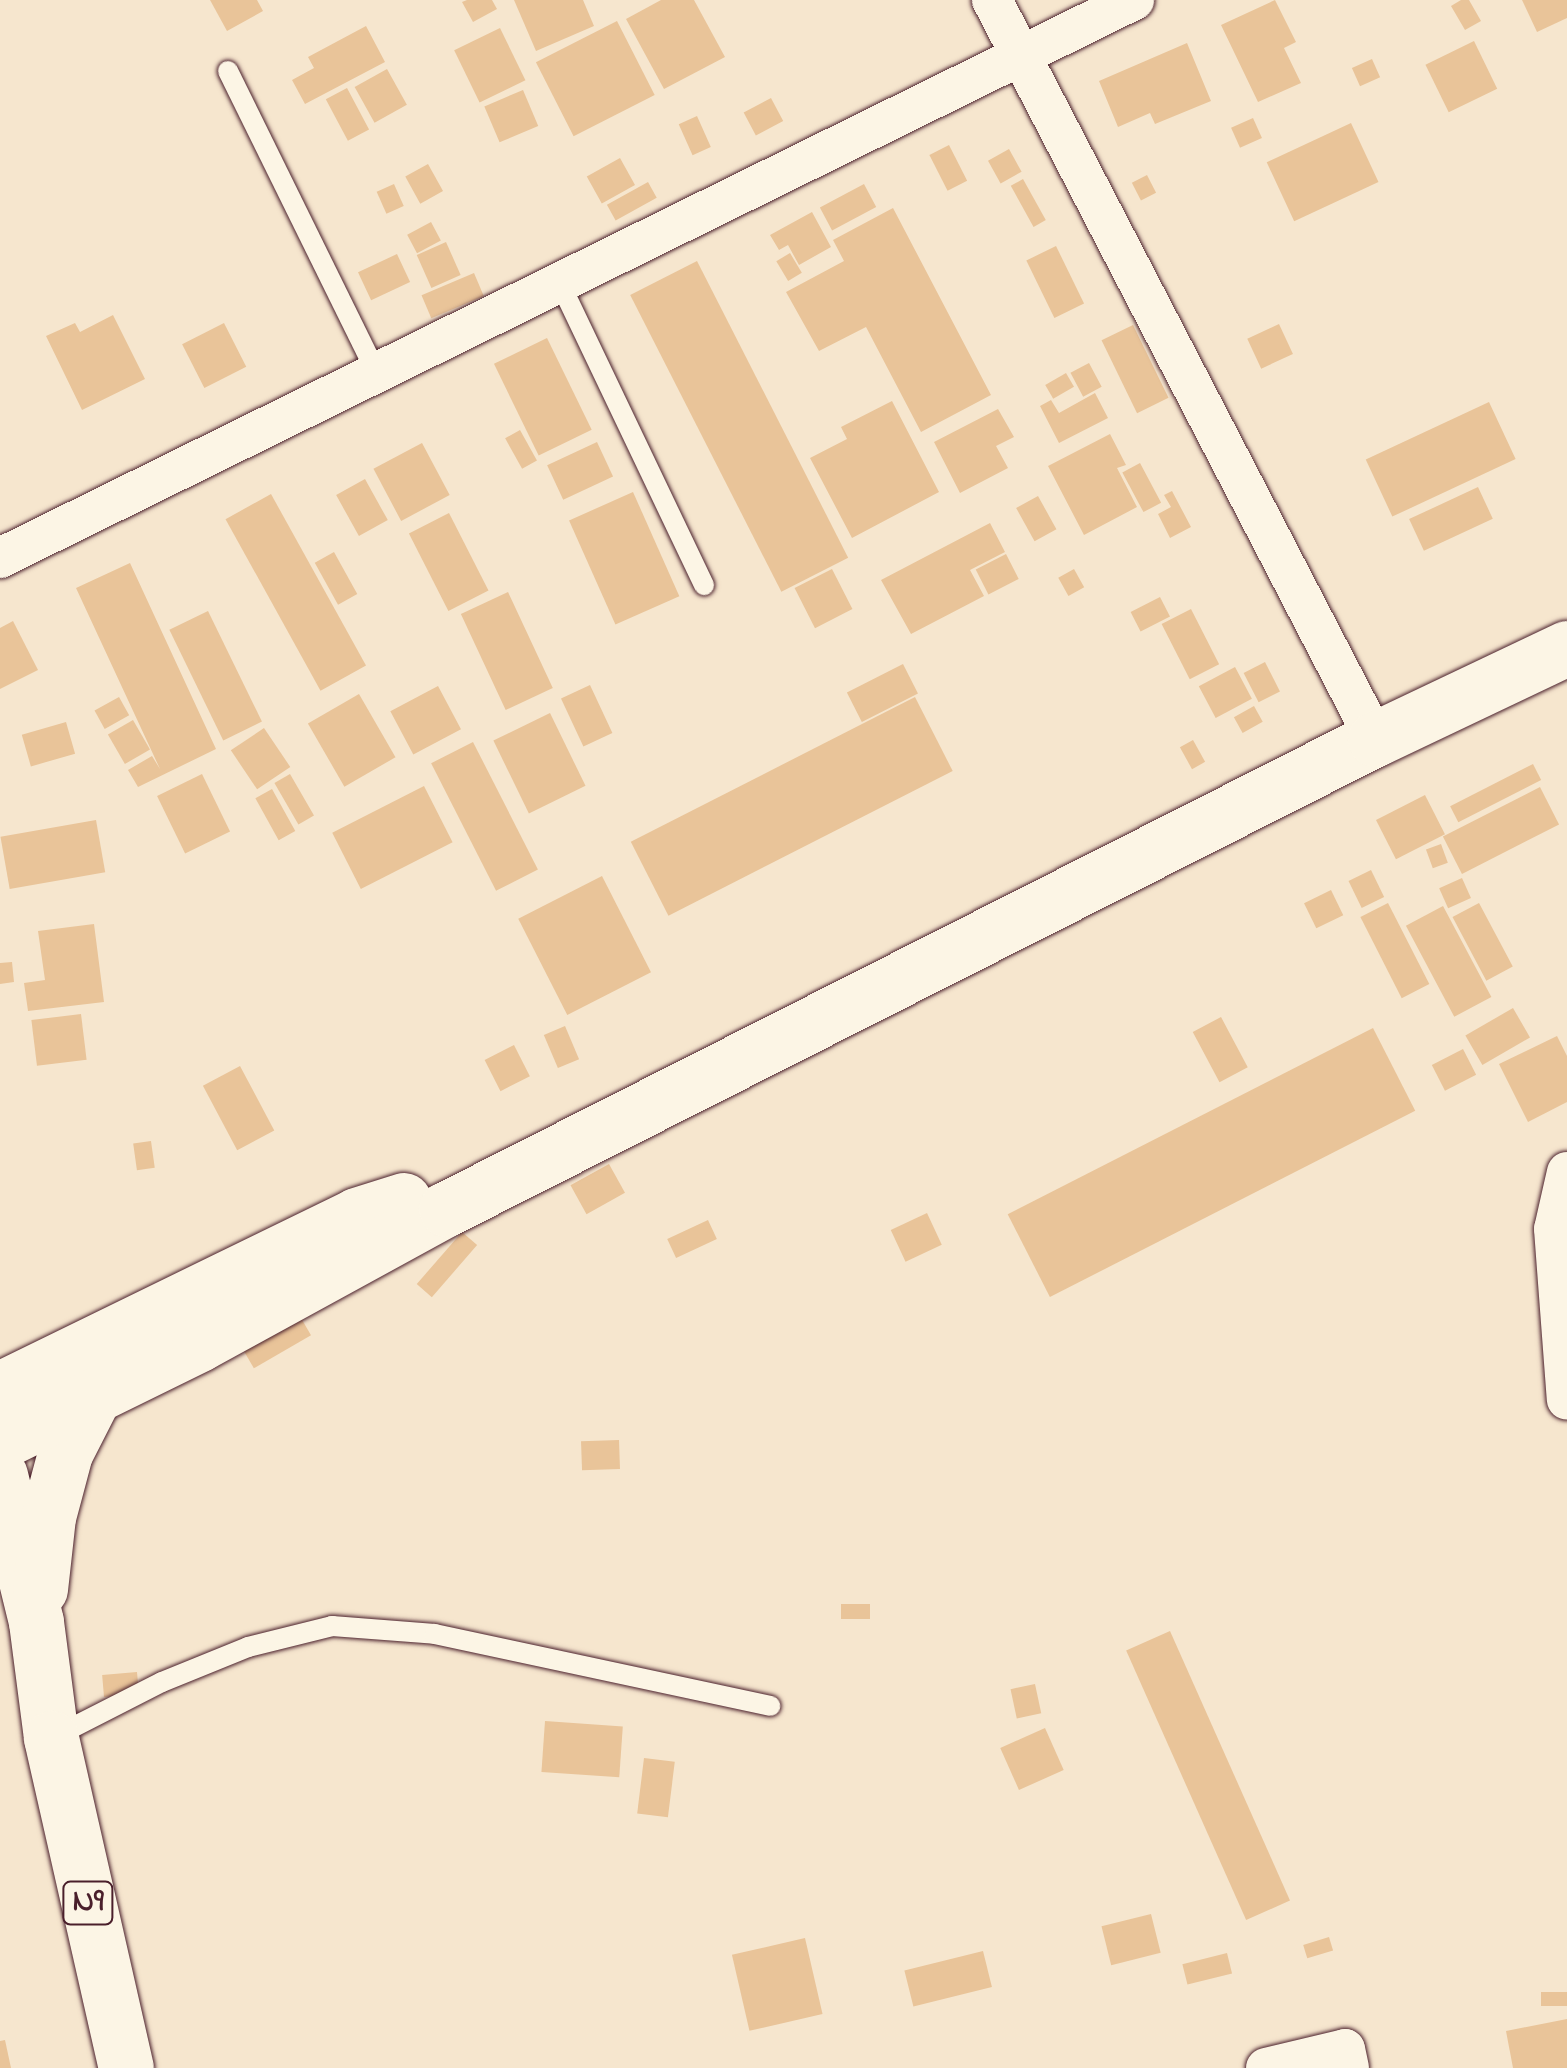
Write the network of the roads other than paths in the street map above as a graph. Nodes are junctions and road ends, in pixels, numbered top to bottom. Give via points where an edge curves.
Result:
1 (992, 0) edge
2 (1134, 0) edge
3 (1021, 57) junction
4 (228, 71) dead end
5 (560, 281) junction
6 (376, 372) junction
7 (0, 558) edge
8 (704, 585) dead end
9 (1567, 648) edge
10 (1375, 739) junction
11 (1567, 1172) edge
12 (446, 1209) junction
13 (0, 1389) edge
14 (94, 1396) junction
15 (1567, 1400) edge
16 (0, 1442) edge
17 (0, 1474) edge
18 (11, 1623) edge
19 (770, 1706) dead end
20 (51, 1738) junction
21 (126, 2068) edge
22 (1266, 2068) edge
23 (1349, 2068) edge

1 - 3 street
2 - 3 street
3 - 5 street
3 - 10 street
4 - 6 lane
5 - 6 street
5 - 8 lane
6 - 7 street
9 - 10 main road
10 - 12 main road
11 - 15 street via 1554,1229
12 - 13 main road via 401,1199 356,1215
12 - 14 main road
14 - 16 main road
14 - 18 main road via 60,1469
17 - 18 main road
18 - 20 main road
19 - 20 lane via 436,1634 332,1626 248,1647
20 - 21 main road, N9
22 - 23 street via 1345,2049

